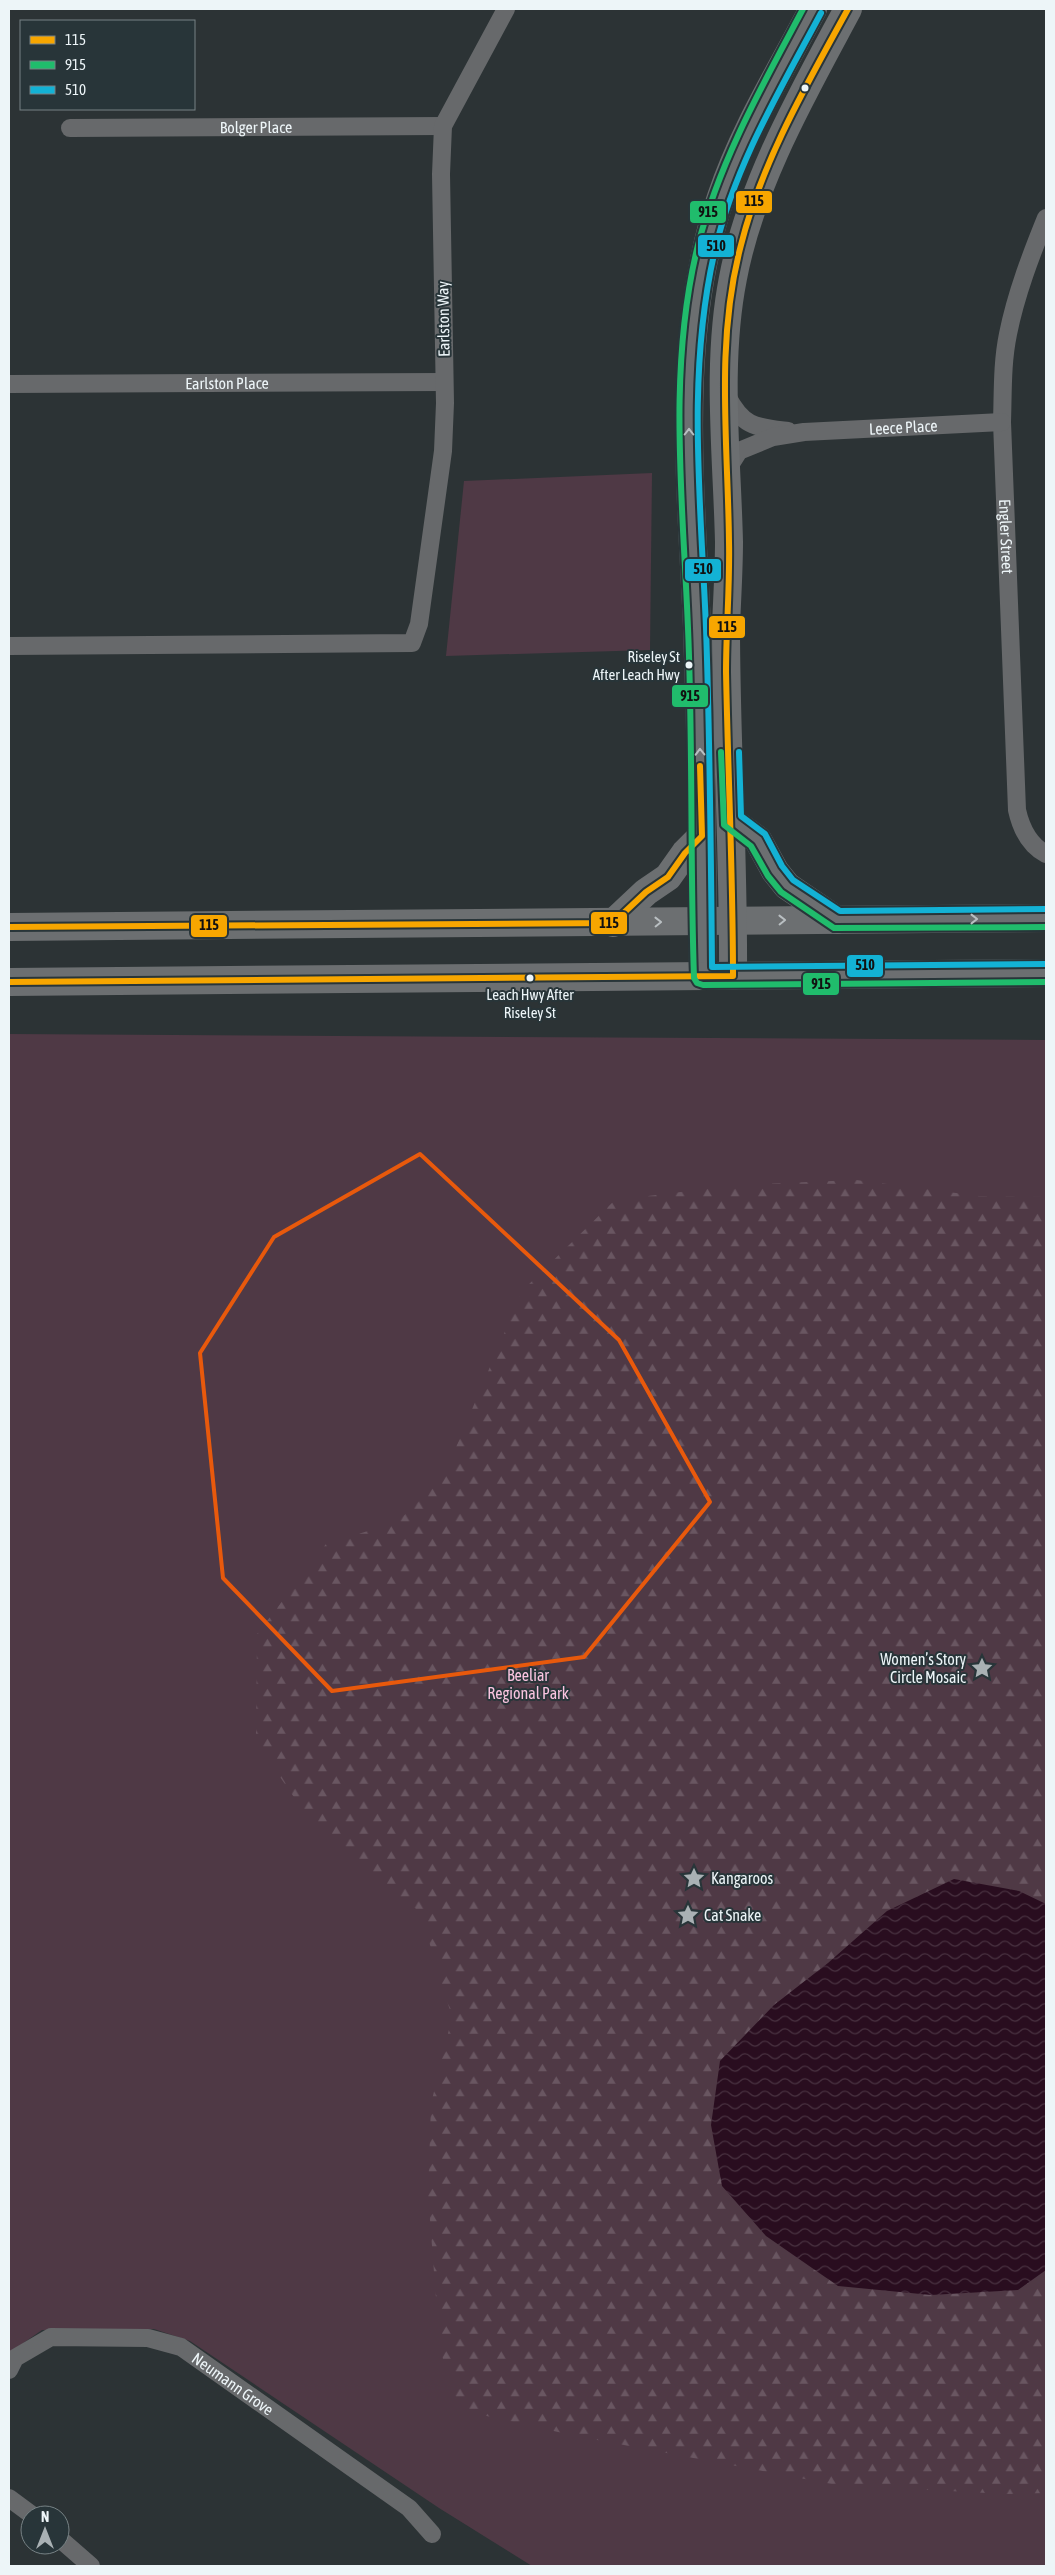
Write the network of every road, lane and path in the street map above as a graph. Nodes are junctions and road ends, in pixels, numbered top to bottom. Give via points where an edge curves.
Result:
1 (506, 9) edge
2 (813, 9) edge
3 (848, 9) edge
4 (443, 126) junction
5 (70, 128) dead end
6 (1046, 218) edge
7 (1040, 251) edge
8 (444, 382) junction
9 (9, 384) edge
10 (724, 391) junction
11 (1002, 422) junction
12 (804, 432) junction
13 (726, 470) junction
14 (9, 646) edge
15 (732, 822) junction
16 (702, 836) junction
17 (1045, 854) edge
18 (1046, 918) edge
19 (837, 920) junction
20 (703, 921) junction
21 (734, 921) junction
22 (613, 922) junction
23 (9, 927) edge
24 (1046, 973) edge
25 (703, 976) junction
26 (733, 976) junction
27 (9, 982) edge
28 (9, 2370) edge
29 (9, 2498) edge
30 (20, 2506) edge
31 (432, 2534) dead end
32 (70, 2548) edge
33 (91, 2566) edge

1 - 4 street, Earlston Way
16 -> 2 highway via 689,438 696,305 720,197 744,139
3 - 10 highway via 794,108 756,194 733,278
4 - 5 street, Bolger Place
4 - 8 street, Earlston Way
6 - 7 street, Engler Street
7 - 11 street, Engler Street via 1008,334
8 - 9 street, Earlston Place
8 - 14 street, Earlston Way via 440,469 419,624 412,643
10 - 12 street, Leece Place via 736,414 756,427
10 - 13 highway
11 - 12 street, Leece Place
11 - 17 street, Engler Street via 1017,810 1026,836
12 - 13 street, Leece Place via 773,437 739,451
13 - 15 highway via 729,544 726,628
15 - 19 highway via 758,840 787,886
15 - 21 highway
16 - 20 highway
16 - 22 highway via 685,852 668,877
19 -> 18 highway
21 -> 19 highway
20 - 21 highway
22 -> 20 highway
20 - 25 highway
21 - 26 highway
22 - 23 highway
24 - 26 highway
25 - 26 highway
25 - 27 highway
28 - 31 street, Neumann Grove via 15,2358 51,2336 148,2338 181,2347 409,2508
29 - 30 street
32 - 33 street

